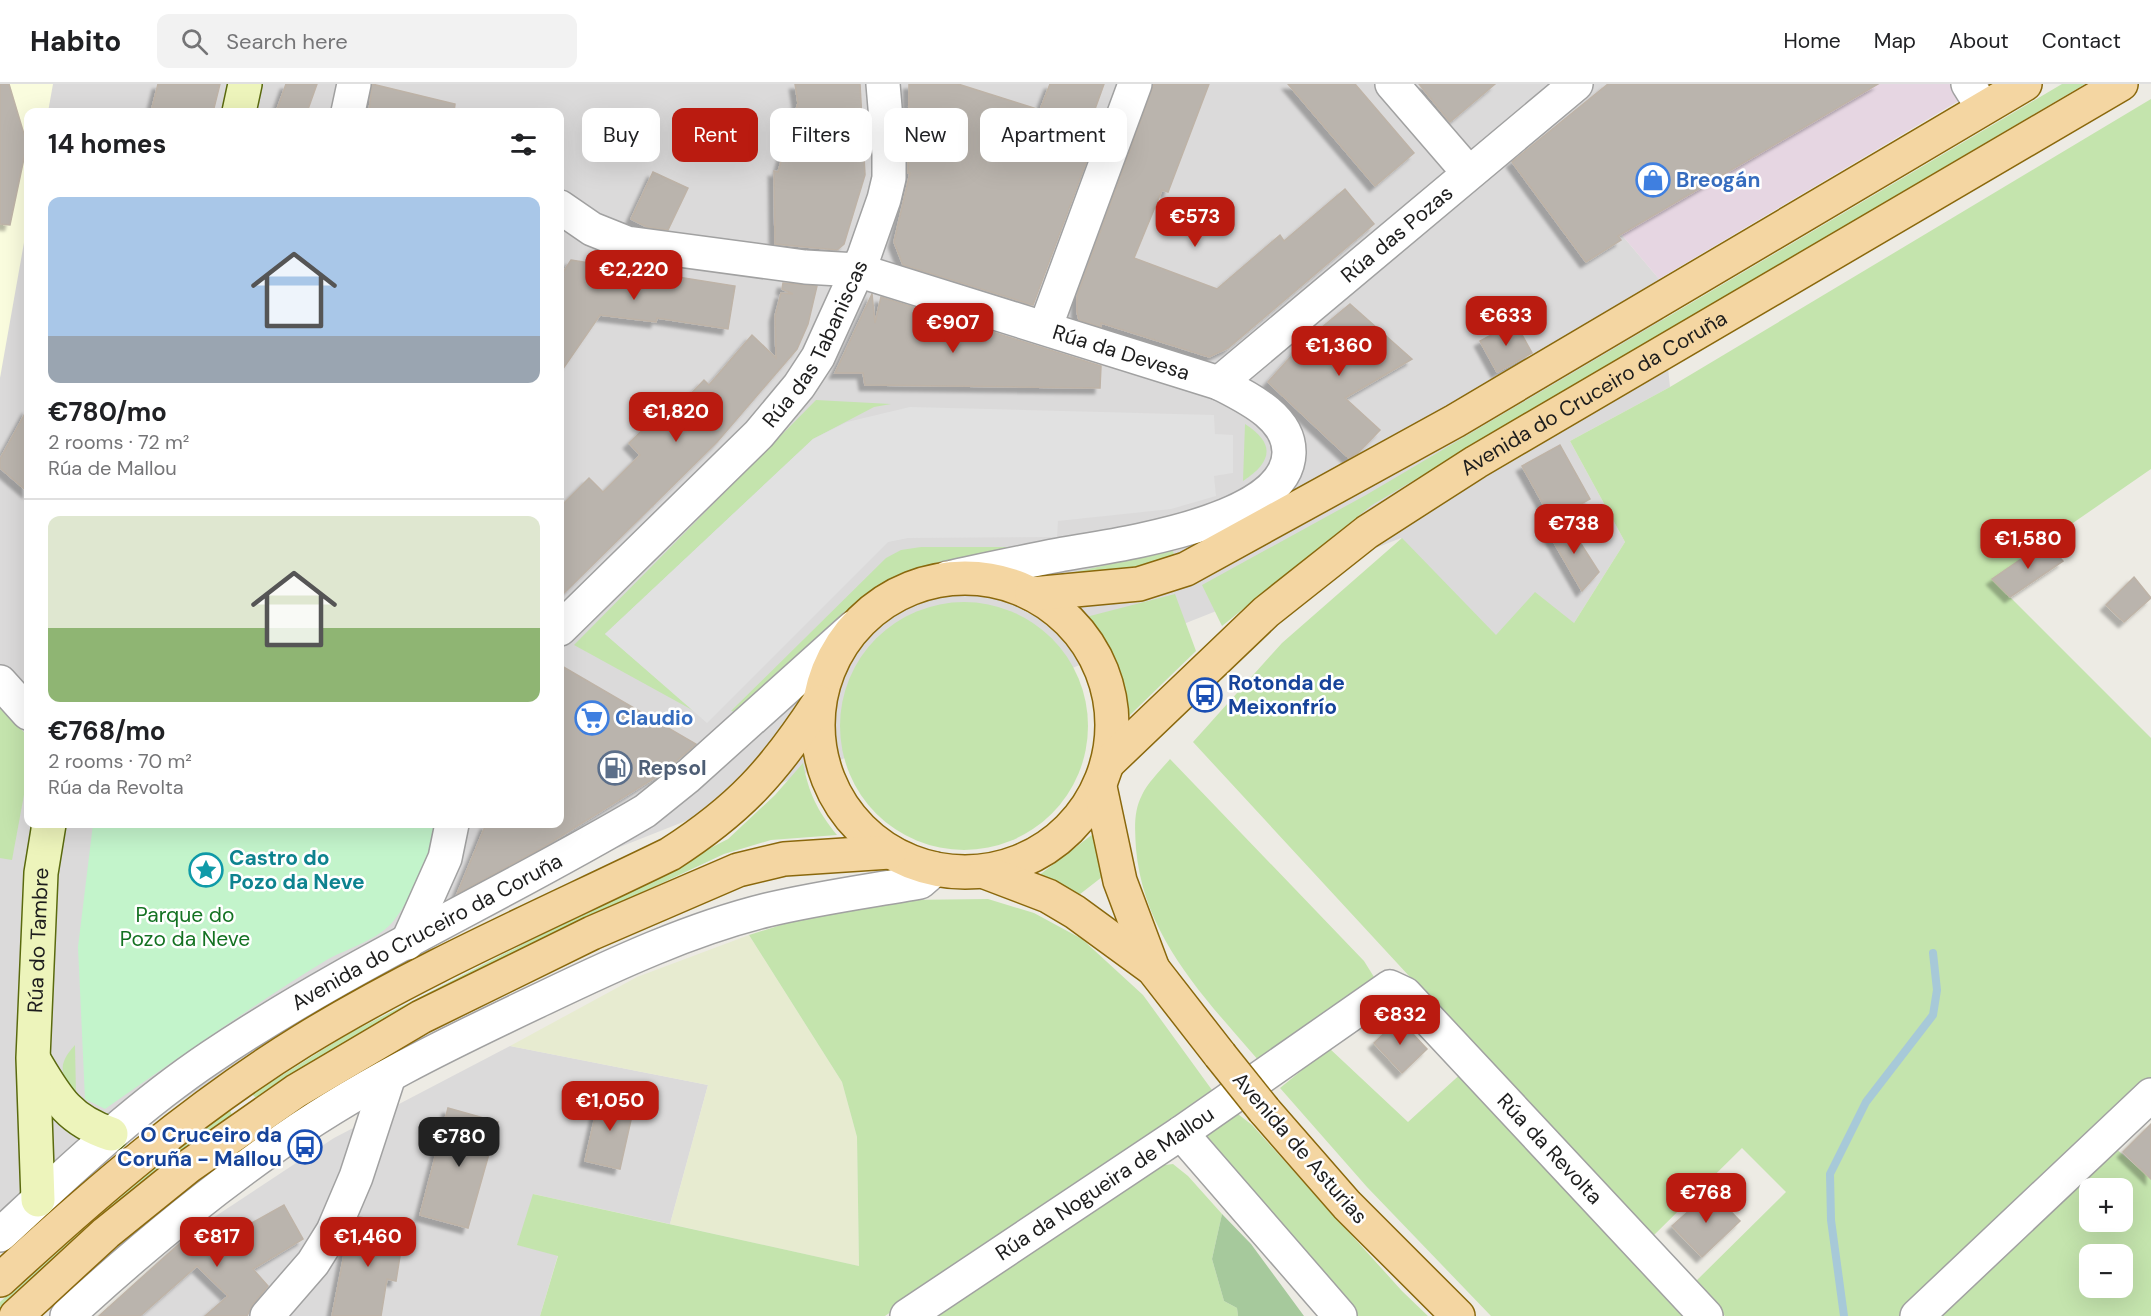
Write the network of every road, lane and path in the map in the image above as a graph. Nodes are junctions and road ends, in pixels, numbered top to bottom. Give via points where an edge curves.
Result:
1 (245, 84) edge
2 (354, 84) edge
3 (883, 84) edge
4 (1135, 84) edge
5 (1392, 84) edge
6 (1576, 84) edge
7 (2025, 84) edge
8 (2121, 84) edge
9 (1976, 96) edge
10 (240, 108) edge
11 (349, 108) edge
12 (1468, 172) junction
13 (565, 222) edge
14 (856, 270) junction
15 (1045, 328) junction
16 (1219, 383) junction
17 (947, 578) junction
18 (1032, 594) junction
19 (564, 625) edge
20 (854, 627) junction
21 (0, 682) edge
22 (819, 702) junction
23 (24, 709) edge
24 (1105, 775) junction
25 (48, 828) edge
26 (451, 828) edge
27 (890, 852) junction
28 (445, 858) junction
29 (935, 869) junction
30 (986, 872) junction
31 (481, 902) junction
32 (407, 943) junction
33 (1153, 969) junction
34 (1390, 987) joint
35 (33, 1058) junction
36 (389, 1076) junction
37 (2151, 1095) edge
38 (336, 1108) junction
39 (1181, 1133) junction
40 (111, 1134) junction
41 (362, 1156) junction
42 (38, 1200) junction
43 (0, 1235) edge
44 (0, 1280) edge
45 (16, 1316) edge
46 (68, 1316) edge
47 (267, 1316) edge
48 (908, 1316) edge
49 (1340, 1316) edge
50 (1458, 1316) edge
51 (1706, 1316) edge
52 (1917, 1316) edge

1 - 10 main road
2 - 11 street
3 - 14 street, Rúa das Tabaniscas via 889,178 875,228
4 - 15 street
5 - 12 street
6 - 12 street, Rúa das Pozas
7 - 9 main road
8 - 24 main road, Avenida do Cruceiro da Coruña via 1476,462 1367,532 1266,612
9 - 18 main road via 1455,420 1186,568 1138,584
12 - 16 street, Rúa das Pozas
13 - 14 street, Rúa da Devesa via 627,243
14 - 15 street, Rúa da Devesa
14 - 19 street, Rúa das Tabaniscas via 818,357 780,410
15 - 16 street, Rúa da Devesa
16 - 17 street, Rúa da Devesa via 1262,407 1285,433 1289,449 1287,466 1270,490 1236,509 1177,531
17 - 18 main road via 998,581
17 - 20 main road via 888,599
18 - 24 main road via 1074,625 1101,665 1113,717
20 - 22 main road via 828,669
20 - 31 street, Avenida do Cruceiro da Coruña via 645,811
21 - 23 street
22 - 27 main road via 821,760 829,782 844,810 861,830
22 - 44 main road, Avenida do Cruceiro da Coruña via 770,772 697,836 670,854 410,981 302,1041 231,1087 157,1143
24 - 30 main road via 1086,811 1062,837 1025,861
24 - 33 main road, Avenida de Asturias via 1120,880
25 - 35 main road, Rúa do Tambre via 41,873
26 - 28 street
27 - 29 main road
27 - 45 main road via 784,860 738,870 602,928 421,1017 296,1091 189,1166 106,1233
28 - 31 street via 452,881 462,895
28 - 32 street
29 - 30 main road
29 - 36 street via 920,882 766,910 653,948
30 - 33 main road, Avenida de Asturias via 1048,896
31 - 32 street, Avenida do Cruceiro da Coruña
32 - 40 street, Avenida do Cruceiro da Coruña via 349,973 210,1057
33 - 50 main road, Avenida de Asturias, bridge via 1264,1110 1347,1205
34 - 39 street, Rúa da Nogueira de Mallou
34 - 51 street, Rúa da Revolta via 1404,994
35 - 40 main road via 54,1095 70,1113 89,1127
35 - 42 main road, Rúa do Tambre
36 - 38 street
36 - 41 street
37 - 52 street
38 - 41 street
38 - 46 street via 273,1148 134,1254
39 - 48 street, Rúa da Nogueira de Mallou
39 - 49 street
40 - 42 street, Avenida do Cruceiro da Coruña
41 - 47 street via 348,1201 333,1231 313,1263
42 - 43 street, Avenida do Cruceiro da Coruña

